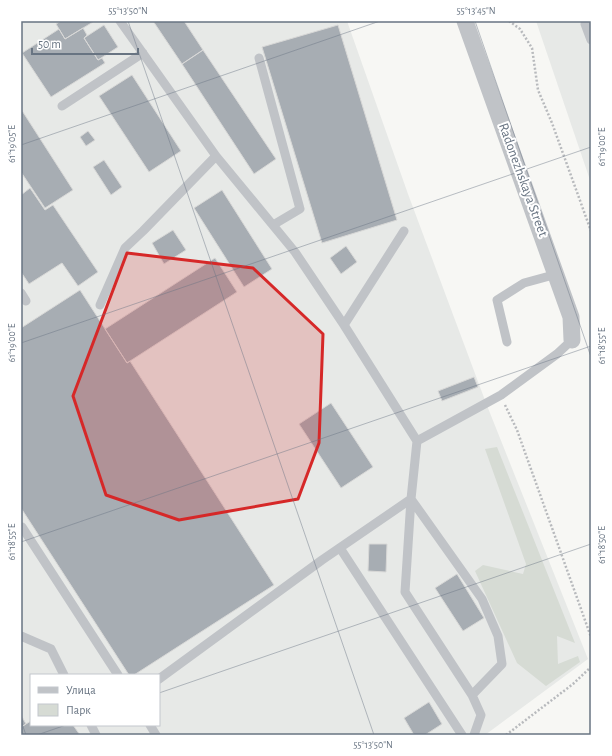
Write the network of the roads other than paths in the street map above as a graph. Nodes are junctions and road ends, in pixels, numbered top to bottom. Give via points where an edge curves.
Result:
1 (120, 21) edge
2 (465, 21) edge
3 (591, 22) edge
4 (591, 40) edge
5 (143, 53) junction
6 (259, 58) dead end
7 (62, 106) dead end
8 (216, 156) junction
9 (273, 225) junction
10 (404, 231) dead end
11 (557, 274) junction
12 (100, 305) dead end
13 (344, 325) junction
14 (572, 340) joint
15 (507, 342) dead end
16 (417, 441) junction
17 (411, 499) junction
18 (22, 526) edge
19 (340, 548) junction
20 (21, 636) edge
21 (64, 674) edge
22 (117, 674) edge
23 (160, 678) edge
24 (472, 695) junction
25 (91, 726) edge
26 (151, 726) edge
27 (96, 735) edge
28 (156, 735) edge
29 (462, 735) edge
30 (474, 735) edge

1 - 5 lane
2 - 11 street, Radonezhskaya Street
3 - 4 lane via 585,24
5 - 7 lane
5 - 8 lane
6 - 9 lane via 300,209
8 - 9 lane
8 - 12 lane via 125,248
9 - 13 lane via 295,252
10 - 13 lane
11 - 14 street, Radonezhskaya Street via 572,317
11 - 15 lane via 524,283 497,300
13 - 16 lane
14 - 16 lane via 501,395
16 - 17 lane
17 - 19 lane
17 - 24 lane via 404,592
17 - 24 lane via 482,599 498,636 502,664
18 - 22 lane
19 - 23 lane
19 - 29 lane
20 - 21 lane via 51,649
24 - 30 lane via 481,715
25 - 27 lane
26 - 28 lane

